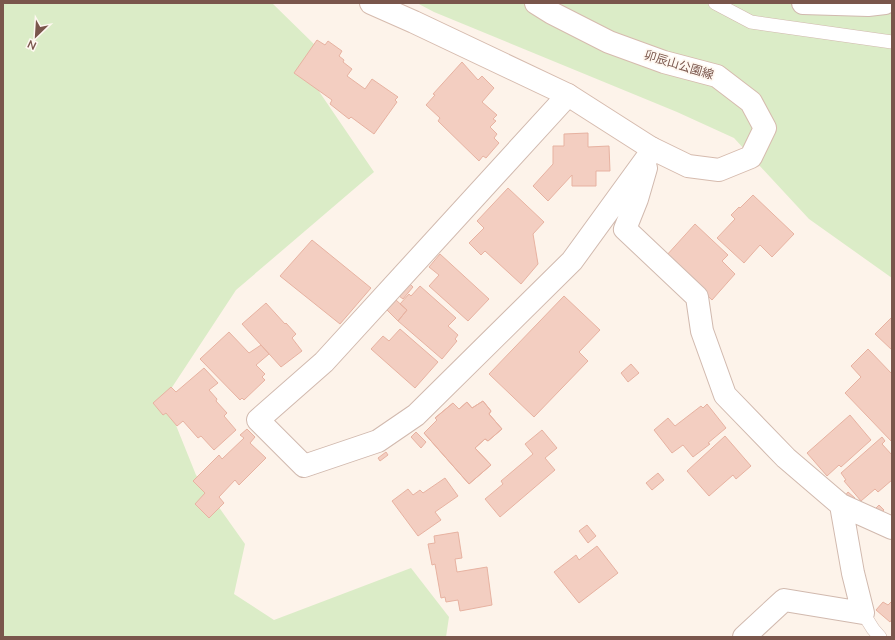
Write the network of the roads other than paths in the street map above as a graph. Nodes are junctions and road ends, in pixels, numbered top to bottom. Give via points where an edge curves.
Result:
1 (371, 3) edge
2 (536, 3) edge
3 (715, 3) edge
4 (803, 3) edge
5 (885, 3) edge
6 (892, 42) edge
7 (568, 95) junction
8 (650, 151) junction
9 (841, 505) junction
10 (892, 528) edge
11 (864, 613) junction
12 (744, 637) edge
13 (880, 637) edge

1 - 7 street, 卯辰山公園線
2 - 8 street, 卯辰山公園線 via 609,42 664,62 717,76 751,102 765,128 751,157 719,170 688,166
3 - 6 lane via 751,22
4 - 5 street
7 - 8 street, 卯辰山公園線
7 - 8 street via 324,362 258,420 304,466 378,441 416,415 572,261
8 - 9 street via 637,199 625,230 697,297 702,331 725,395 786,458
9 - 10 street
9 - 11 street via 853,573
11 - 12 street via 784,600
11 - 13 lane

